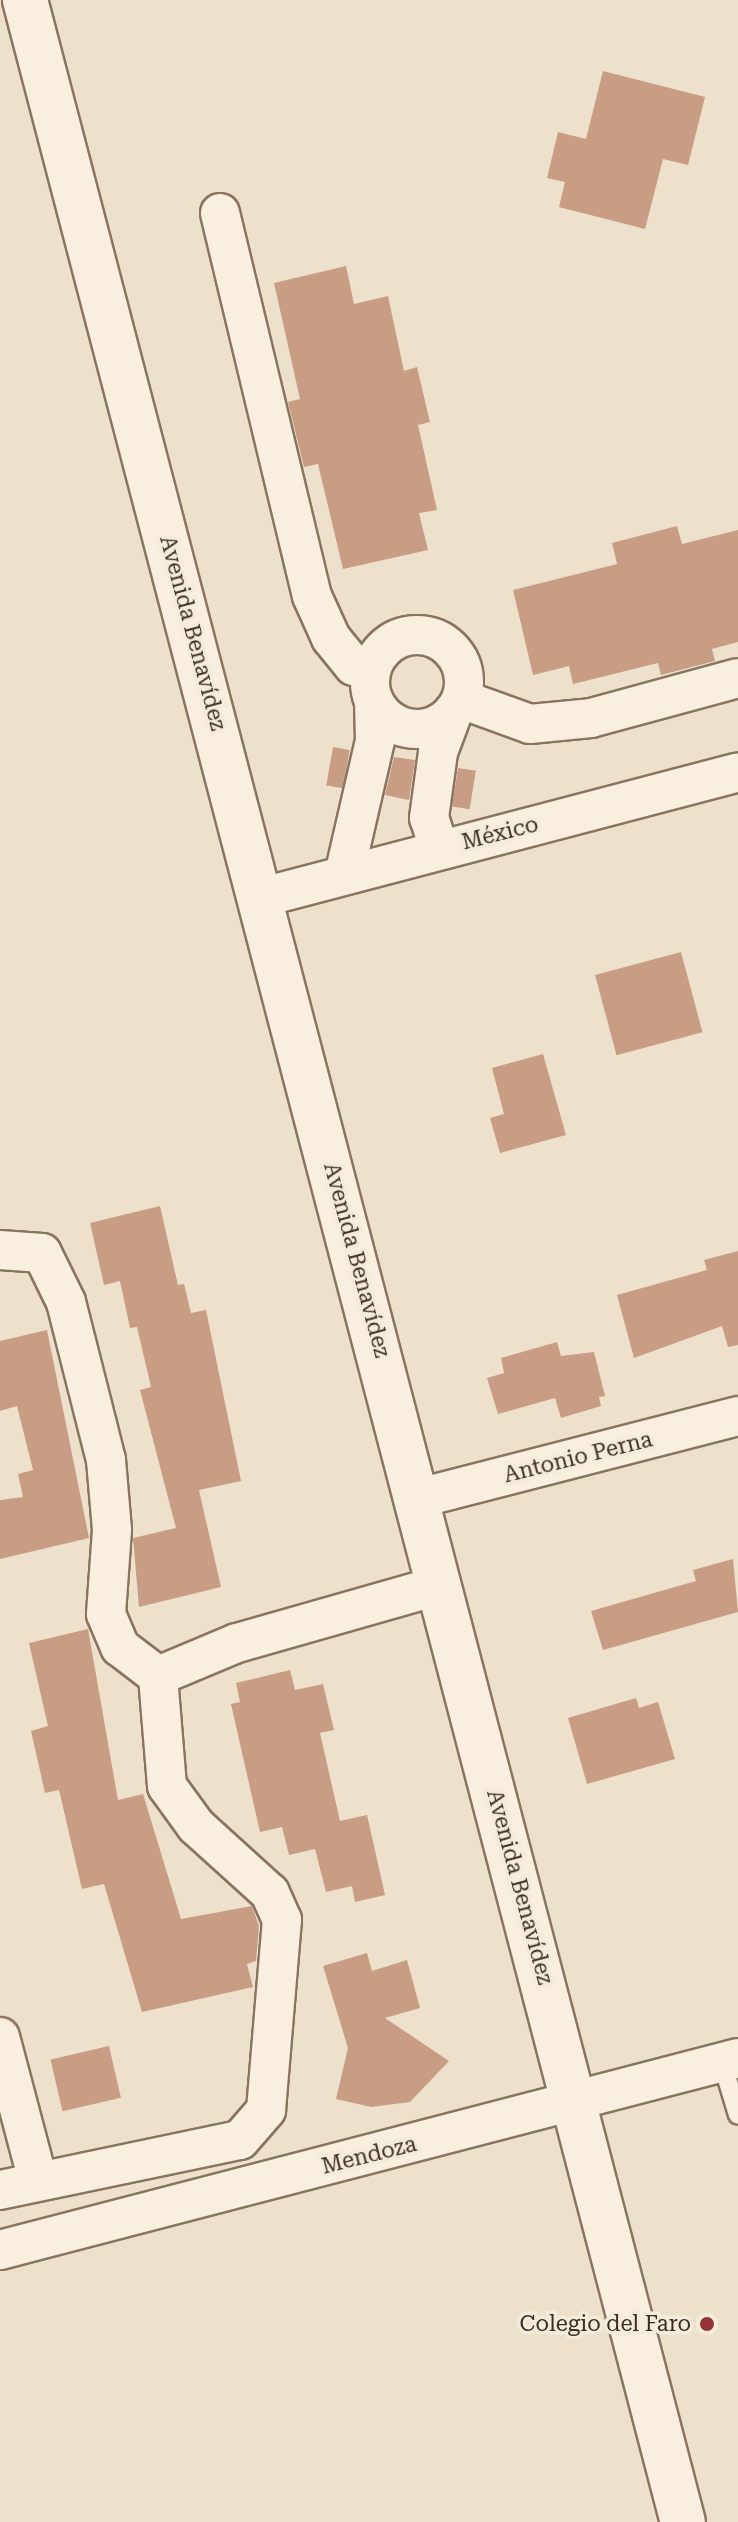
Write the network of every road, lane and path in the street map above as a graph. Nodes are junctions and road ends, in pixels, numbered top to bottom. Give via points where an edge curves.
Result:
1 (25, 0) edge
2 (220, 213) dead end
3 (738, 678) edge
4 (373, 685) junction
5 (457, 706) junction
6 (738, 772) edge
7 (439, 848) junction
8 (344, 875) junction
9 (263, 897) junction
10 (0, 1250) edge
11 (738, 1416) edge
12 (419, 1498) junction
13 (441, 1585) junction
14 (158, 1676) junction
15 (0, 2037) edge
16 (730, 2060) edge
17 (575, 2101) junction
18 (738, 2115) edge
19 (38, 2181) junction
20 (0, 2190) edge
21 (0, 2250) edge
22 (683, 2522) edge

1 - 9 main road, Avenida Benavídez
2 - 4 street via 312,596 331,638
3 - 5 street via 591,718 530,724
4 - 5 street via 410,729
4 - 5 street via 388,644 432,636 463,668
4 - 8 street via 375,741
5 - 7 street via 438,752 429,818
6 - 7 street, México
7 - 8 street, México
8 - 9 street, México
9 - 12 main road, Avenida Benavídez
10 - 14 street via 42,1253 66,1302 106,1460 112,1530 106,1614 120,1647
11 - 12 street, Antonio Perna
12 - 13 main road, Avenida Benavídez
13 - 14 street via 237,1643
13 - 17 main road, Avenida Benavídez
14 - 19 street via 167,1786 196,1826 270,1893 282,1920 266,2110 240,2140
15 - 19 street
16 - 17 street, Mendoza
16 - 18 lane
17 - 21 street, Mendoza
17 - 22 main road, Avenida Benavídez
19 - 20 street

